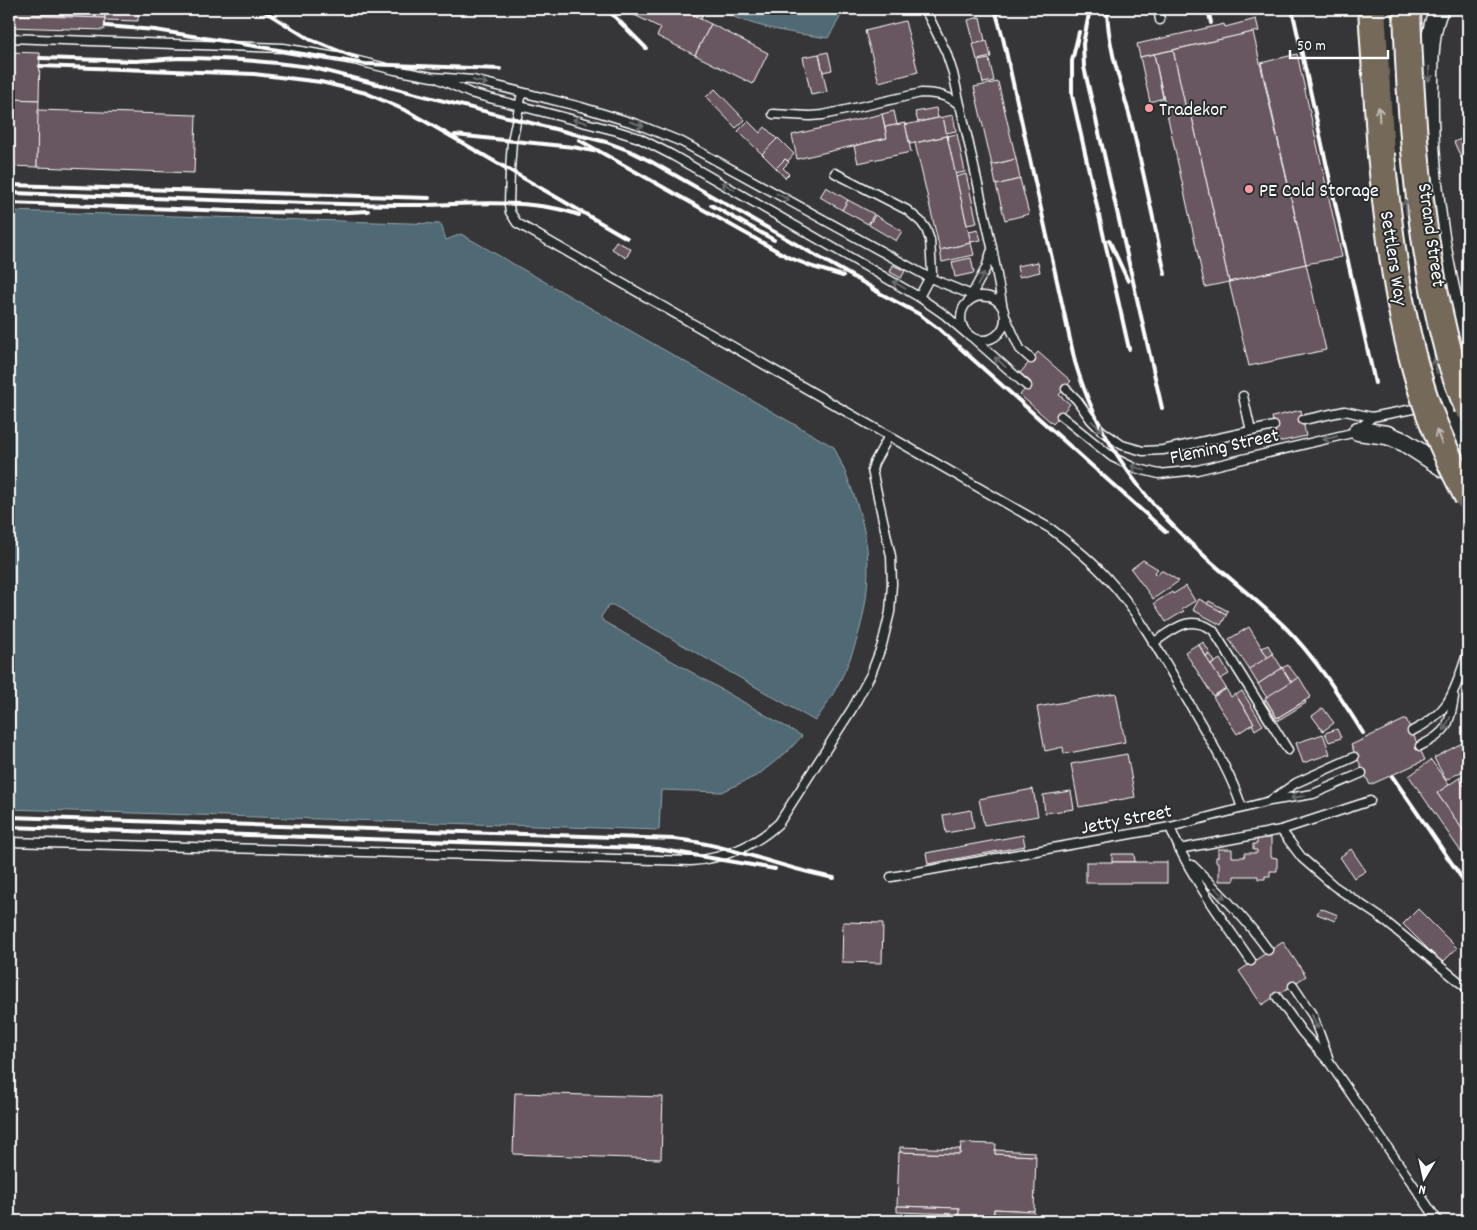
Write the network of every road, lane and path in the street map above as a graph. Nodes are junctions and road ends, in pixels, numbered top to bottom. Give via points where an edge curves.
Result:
1 (925, 9) edge
2 (1158, 9) edge
3 (1372, 9) edge
4 (1380, 9) edge
5 (1407, 9) edge
6 (1417, 9) edge
7 (1439, 9) edge
8 (1160, 20) dead end
9 (9, 38) edge
10 (432, 77) junction
11 (522, 93) junction
12 (519, 106) junction
13 (962, 111) junction
14 (773, 114) dead end
15 (1399, 116) junction
16 (835, 173) dead end
17 (992, 247) junction
18 (930, 278) junction
19 (972, 295) junction
20 (918, 297) junction
21 (987, 297) junction
22 (964, 308) junction
23 (1004, 313) junction
24 (970, 336) junction
25 (1031, 359) dead end
26 (1468, 359) edge
27 (1027, 386) dead end
28 (1066, 389) dead end
29 (1243, 396) dead end
30 (1468, 396) edge
31 (1457, 406) edge
32 (1062, 416) dead end
33 (1372, 417) junction
34 (1303, 420) dead end
35 (1274, 426) dead end
36 (1251, 431) junction
37 (1358, 431) junction
38 (889, 436) junction
39 (1468, 462) edge
40 (1468, 483) edge
41 (1468, 497) edge
42 (1153, 643) junction
43 (1468, 652) edge
44 (1455, 690) junction
45 (1412, 730) dead end
46 (1420, 746) dead end
47 (1288, 750) dead end
48 (1354, 757) dead end
49 (1362, 773) dead end
50 (1270, 801) junction
51 (1370, 801) dead end
52 (1242, 808) junction
53 (1170, 827) junction
54 (1281, 830) junction
55 (9, 842) edge
56 (1179, 850) junction
57 (1185, 858) junction
58 (891, 877) dead end
59 (1268, 950) dead end
60 (1251, 961) dead end
61 (1293, 986) dead end
62 (1468, 989) edge
63 (1277, 997) dead end
64 (1330, 1062) junction
65 (1438, 1221) edge

1 - 13 lane via 950,62
2 - 8 lane
41 -> 3 highway, Settlers Way, bridge via 1430,413 1414,364 1403,314 1390,242 1381,154
4 - 15 street
5 - 31 highway, Settlers Way, bridge via 1417,177 1425,240 1451,360
6 - 15 street, Strand Street
7 -> 26 street, Strand Street via 1429,65 1430,152 1444,260
9 - 10 lane via 282,48
10 -> 11 lane via 473,80
10 - 12 lane via 470,93
11 - 12 lane
11 -> 18 lane via 621,119 675,139
20 -> 12 lane via 639,138
12 - 38 lane via 512,141 509,203 517,223
13 - 14 lane via 954,101 928,93 823,115
13 - 17 lane
31 -> 15 street, Strand Street via 1426,334 1408,220
16 - 18 lane via 906,210 921,222 930,240
19 -> 17 lane via 986,268
17 - 23 lane
18 - 19 lane
18 - 20 lane
19 - 21 lane
19 - 22 lane
20 - 24 lane
21 - 22 lane via 974,298
21 - 23 lane via 994,299
22 - 24 lane via 961,322
23 - 24 lane via 1002,330 996,336 982,340
23 - 25 lane via 1020,349
27 -> 24 lane
28 -> 36 lane, Fleming Street via 1096,426 1122,445 1137,450 1163,450
29 - 36 lane
30 - 31 lane, Fleming Street
31 - 33 lane, Fleming Street
31 - 39 street, Strand Street
37 -> 32 lane, Fleming Street via 1197,470 1159,474 1135,468 1112,457
33 - 34 lane, Fleming Street via 1345,411
33 - 37 lane
35 - 36 lane, Fleming Street
37 - 40 street via 1387,435 1404,442
38 - 42 lane via 1051,529 1071,544 1118,591
38 - 55 lane via 872,470 891,556 890,612 882,646 852,709 779,823 767,834 731,853 691,861
42 - 47 lane via 1190,622 1201,623 1213,630
42 - 52 lane via 1219,754
43 - 44 lane
44 - 45 lane via 1437,716
44 -> 46 lane via 1451,715 1444,731
48 - 50 lane via 1296,783
49 -> 50 lane, Jetty Street via 1314,794
50 - 52 lane, Jetty Street
51 - 54 lane
52 - 53 lane, Jetty Street
53 - 56 lane
53 - 58 lane, Jetty Street
54 - 56 lane
54 - 62 lane via 1302,858 1334,886 1380,916
56 - 57 lane
57 -> 59 lane via 1217,889
57 - 60 lane
61 -> 64 lane via 1313,1016
63 - 64 lane via 1302,1032
64 - 65 lane

